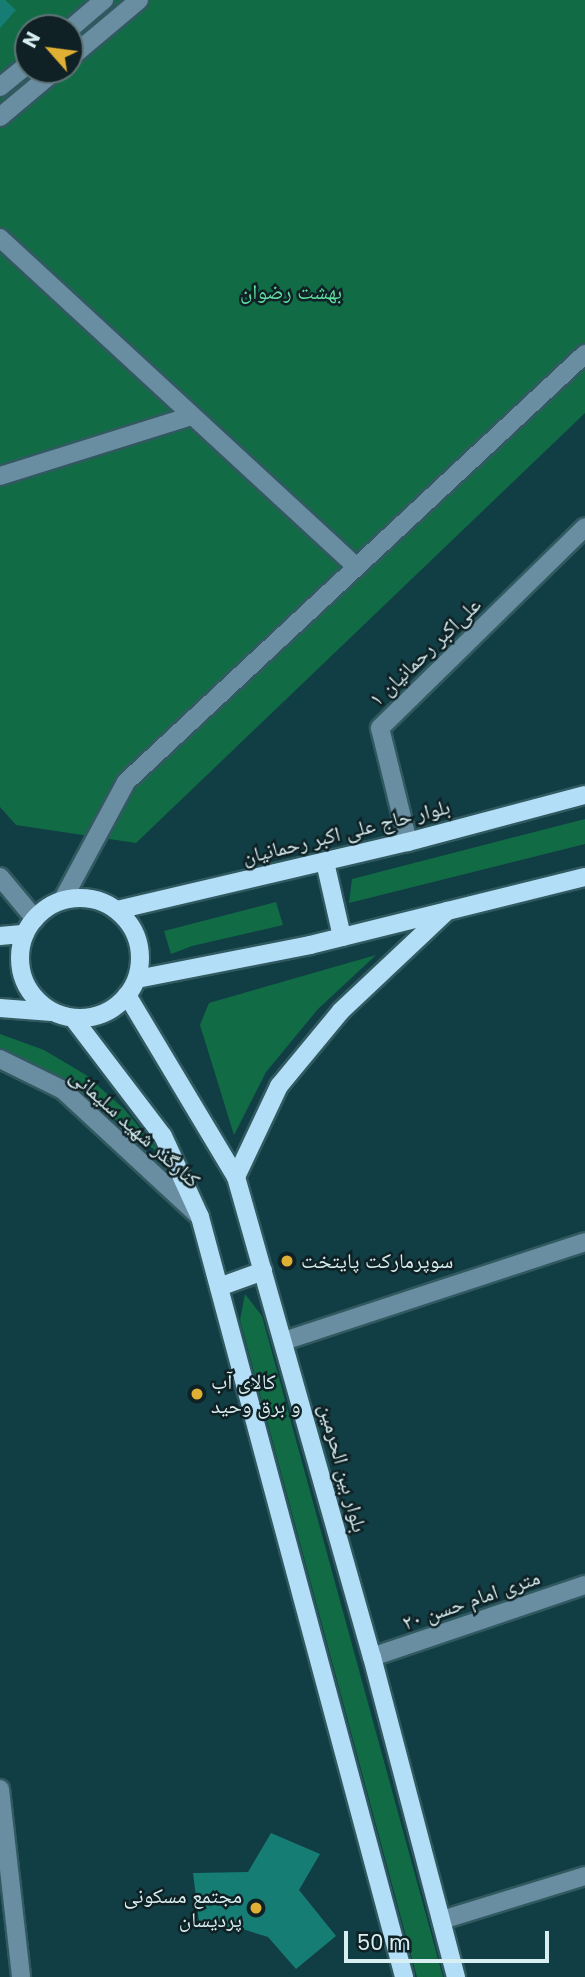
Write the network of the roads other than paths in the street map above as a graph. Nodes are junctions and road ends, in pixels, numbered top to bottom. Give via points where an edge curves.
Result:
1 (104, 0) edge
2 (139, 0) edge
3 (84, 17) edge
4 (84, 46) edge
5 (14, 76) edge
6 (39, 84) edge
7 (0, 87) edge
8 (0, 117) edge
9 (0, 238) edge
10 (585, 354) edge
11 (191, 416) junction
12 (0, 476) edge
13 (585, 527) edge
14 (357, 566) junction
15 (585, 795) edge
16 (408, 842) junction
17 (325, 862) junction
18 (0, 877) edge
19 (585, 877) edge
20 (62, 901) junction
21 (117, 910) junction
22 (447, 911) junction
23 (35, 919) junction
24 (25, 934) junction
25 (0, 936) edge
26 (342, 937) junction
27 (136, 979) junction
28 (127, 995) junction
29 (0, 1007) edge
30 (53, 1012) junction
31 (73, 1018) junction
32 (0, 1059) edge
33 (236, 1177) junction
34 (200, 1217) junction
35 (585, 1242) edge
36 (263, 1271) junction
37 (219, 1287) junction
38 (284, 1340) junction
39 (585, 1585) edge
40 (372, 1657) junction
41 (0, 1789) edge
42 (585, 1876) edge
43 (5, 1886) edge
44 (442, 1920) junction
45 (21, 1977) edge
46 (404, 1977) edge
47 (456, 1977) edge

1 - 3 street
2 - 4 street
5 - 7 street
6 - 8 street
9 - 11 street
10 - 14 street
11 - 12 street
11 - 14 street
13 - 16 street, علی‌اکبر رحمانیان ۱ via 380,728
14 - 20 street via 126,782
15 - 16 main road, بلوار حاج علی اکبر رحمانیان
16 - 17 main road, بلوار حاج علی اکبر رحمانیان
17 - 21 main road, بلوار حاج علی اکبر رحمانیان
17 - 26 main road
18 - 23 street
19 - 22 main road
20 - 21 main road via 100,901
20 - 23 main road
21 - 27 main road via 138,941
22 - 26 main road
22 - 33 main road via 341,1011 279,1086
23 - 24 main road
24 - 25 main road
24 - 30 main road via 21,970 38,1002
26 - 27 main road
27 - 28 main road
28 - 31 main road via 112,1009 93,1017
28 - 33 main road, بلوار بین الحرمین
29 - 30 main road
30 - 31 main road
31 - 34 main road via 163,1136
32 - 34 street, کنارگذر شهید سلیمانی via 63,1090
33 - 36 main road, بلوار بین الحرمین
34 - 37 main road
35 - 38 street
36 - 37 main road
36 - 38 main road, بلوار بین الحرمین
37 - 46 main road
38 - 40 main road, بلوار بین الحرمین
39 - 40 street, ۲۰ متری امام حسن
40 - 44 main road, بلوار بین الحرمین
41 - 43 street
42 - 44 street
43 - 45 street
44 - 47 main road, بلوار بین الحرمین

